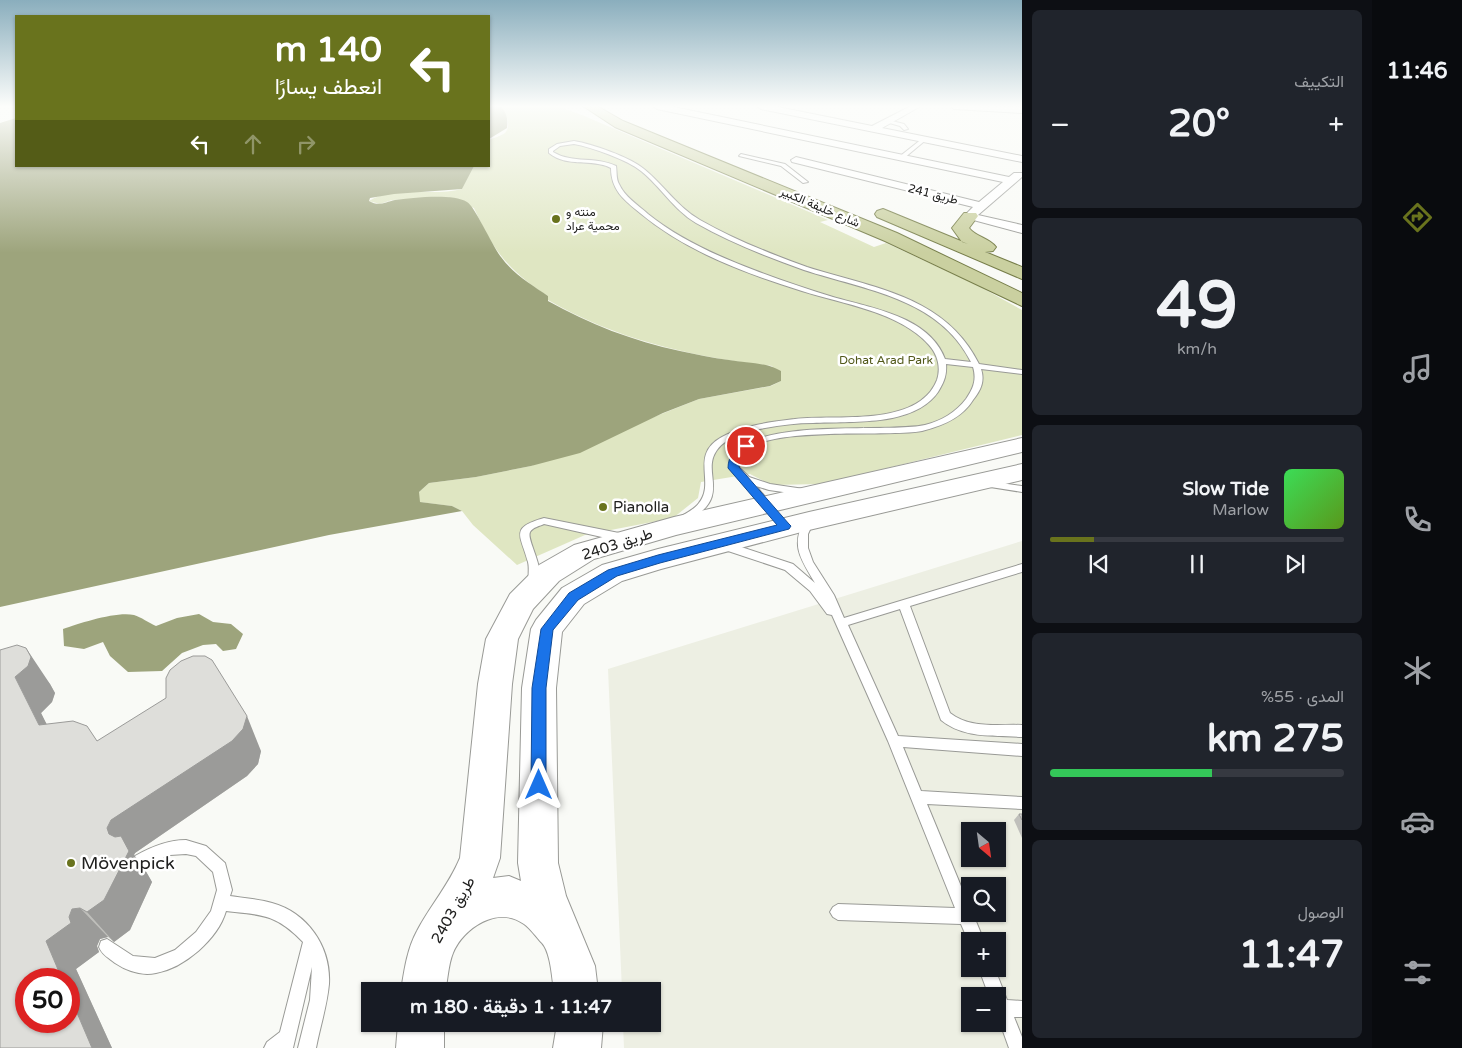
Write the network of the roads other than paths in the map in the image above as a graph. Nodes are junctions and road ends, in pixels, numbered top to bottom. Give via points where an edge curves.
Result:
1 (553, 155) edge
2 (611, 155) edge
3 (695, 155) edge
4 (741, 155) edge
5 (892, 155) edge
6 (905, 155) edge
7 (1002, 155) edge
8 (901, 158) junction
9 (1022, 159) edge
10 (796, 160) dead end
11 (634, 165) junction
12 (614, 167) junction
13 (1022, 170) edge
14 (1012, 181) junction
15 (823, 189) dead end
16 (868, 208) dead end
17 (976, 211) junction
18 (1022, 229) edge
19 (1022, 263) edge
20 (1022, 274) edge
21 (1022, 300) edge
22 (893, 307) junction
23 (944, 362) junction
24 (976, 366) junction
25 (1022, 372) edge
26 (1022, 445) edge
27 (977, 468) junction
28 (1022, 472) edge
29 (744, 479) junction
30 (1022, 489) edge
31 (794, 511) junction
32 (674, 526) junction
33 (630, 539) junction
34 (718, 544) junction
35 (1022, 568) edge
36 (815, 574) junction
37 (802, 577) junction
38 (533, 588) junction
39 (904, 604) junction
40 (841, 623) junction
41 (1022, 731) edge
42 (894, 741) junction
43 (1022, 750) edge
44 (917, 797) junction
45 (1022, 803) edge
46 (140, 861) dead end
47 (222, 903) junction
48 (961, 904) edge
49 (838, 912) dead end
50 (961, 916) edge
51 (449, 918) junction
52 (561, 936) junction
53 (311, 940) junction
54 (107, 947) dead end
55 (425, 982) edge
56 (575, 982) edge
57 (1006, 1008) edge
58 (1022, 1009) edge
59 (1006, 1016) edge
60 (420, 1032) edge
61 (580, 1032) edge
62 (584, 1032) edge
63 (286, 1042) edge
64 (273, 1048) edge
65 (307, 1048) edge
66 (420, 1048) edge
67 (577, 1048) edge
68 (590, 1048) edge
69 (1018, 1048) edge

1 - 12 lane via 562,159 602,162
2 - 11 lane
3 - 21 main road, شارع خليفة الكبير via 891,237
4 - 15 main road, شارع خليفة الكبير
5 - 8 street
6 - 8 lane
7 - 9 street
8 - 14 street
10 - 17 street, طريق 241
11 - 12 lane
11 - 22 lane via 642,169 684,212 707,227
12 - 22 lane via 616,184 626,197 673,236 775,281
13 - 14 street
14 - 17 street
16 - 20 main road, شارع خليفة الكبير
17 - 18 street, طريق 241
17 - 19 main road via 962,224 962,233
22 - 23 lane via 934,346
22 - 24 lane via 926,311 950,326 965,344
23 - 24 lane
23 - 32 lane via 936,391 922,403 900,413 874,418 771,425 729,437 715,446 707,459 710,486 703,505
24 - 25 lane
24 - 29 lane via 979,380 972,396 962,410 944,420 918,429 891,432 811,433 761,440 737,453 734,468
26 - 27 main road
27 - 28 main road, طريق 2403
27 - 30 lane
27 - 31 main road, طريق 2403
29 - 31 lane
29 - 31 lane via 769,487
31 - 32 main road, طريق 2403
31 - 34 main road, طريق 2403
31 - 36 lane via 803,534 803,548
32 - 33 main road, طريق 2403
33 - 38 main road, طريق 2403 via 584,552 549,573
33 - 38 lane via 544,521 530,526 524,536 534,564
34 - 37 lane via 773,560
34 - 52 main road, طريق 2403 via 612,573 573,596 547,629 539,688 538,863 545,898
35 - 39 lane
36 - 37 lane
36 - 40 lane
37 - 40 lane
38 - 51 main road, طريق 2403 via 520,602 502,639 480,858 469,887
39 - 40 lane
39 - 41 lane via 945,716 966,728
40 - 42 lane
42 - 43 lane
42 - 44 lane
44 - 45 lane
44 - 48 lane
46 - 47 lane via 165,849 182,847 209,855 223,879
47 - 53 lane via 281,914
47 - 54 lane via 210,928 197,944 163,964 128,964
49 - 50 lane
51 - 52 main road via 477,900 509,896 539,909
51 - 55 main road, طريق 2403 via 432,947
52 - 56 main road, طريق 2403 via 573,966
53 - 63 lane
53 - 65 lane via 318,955 322,985
57 - 58 lane
59 - 69 lane
60 - 66 main road
61 - 67 main road
62 - 68 lane
63 - 64 lane

